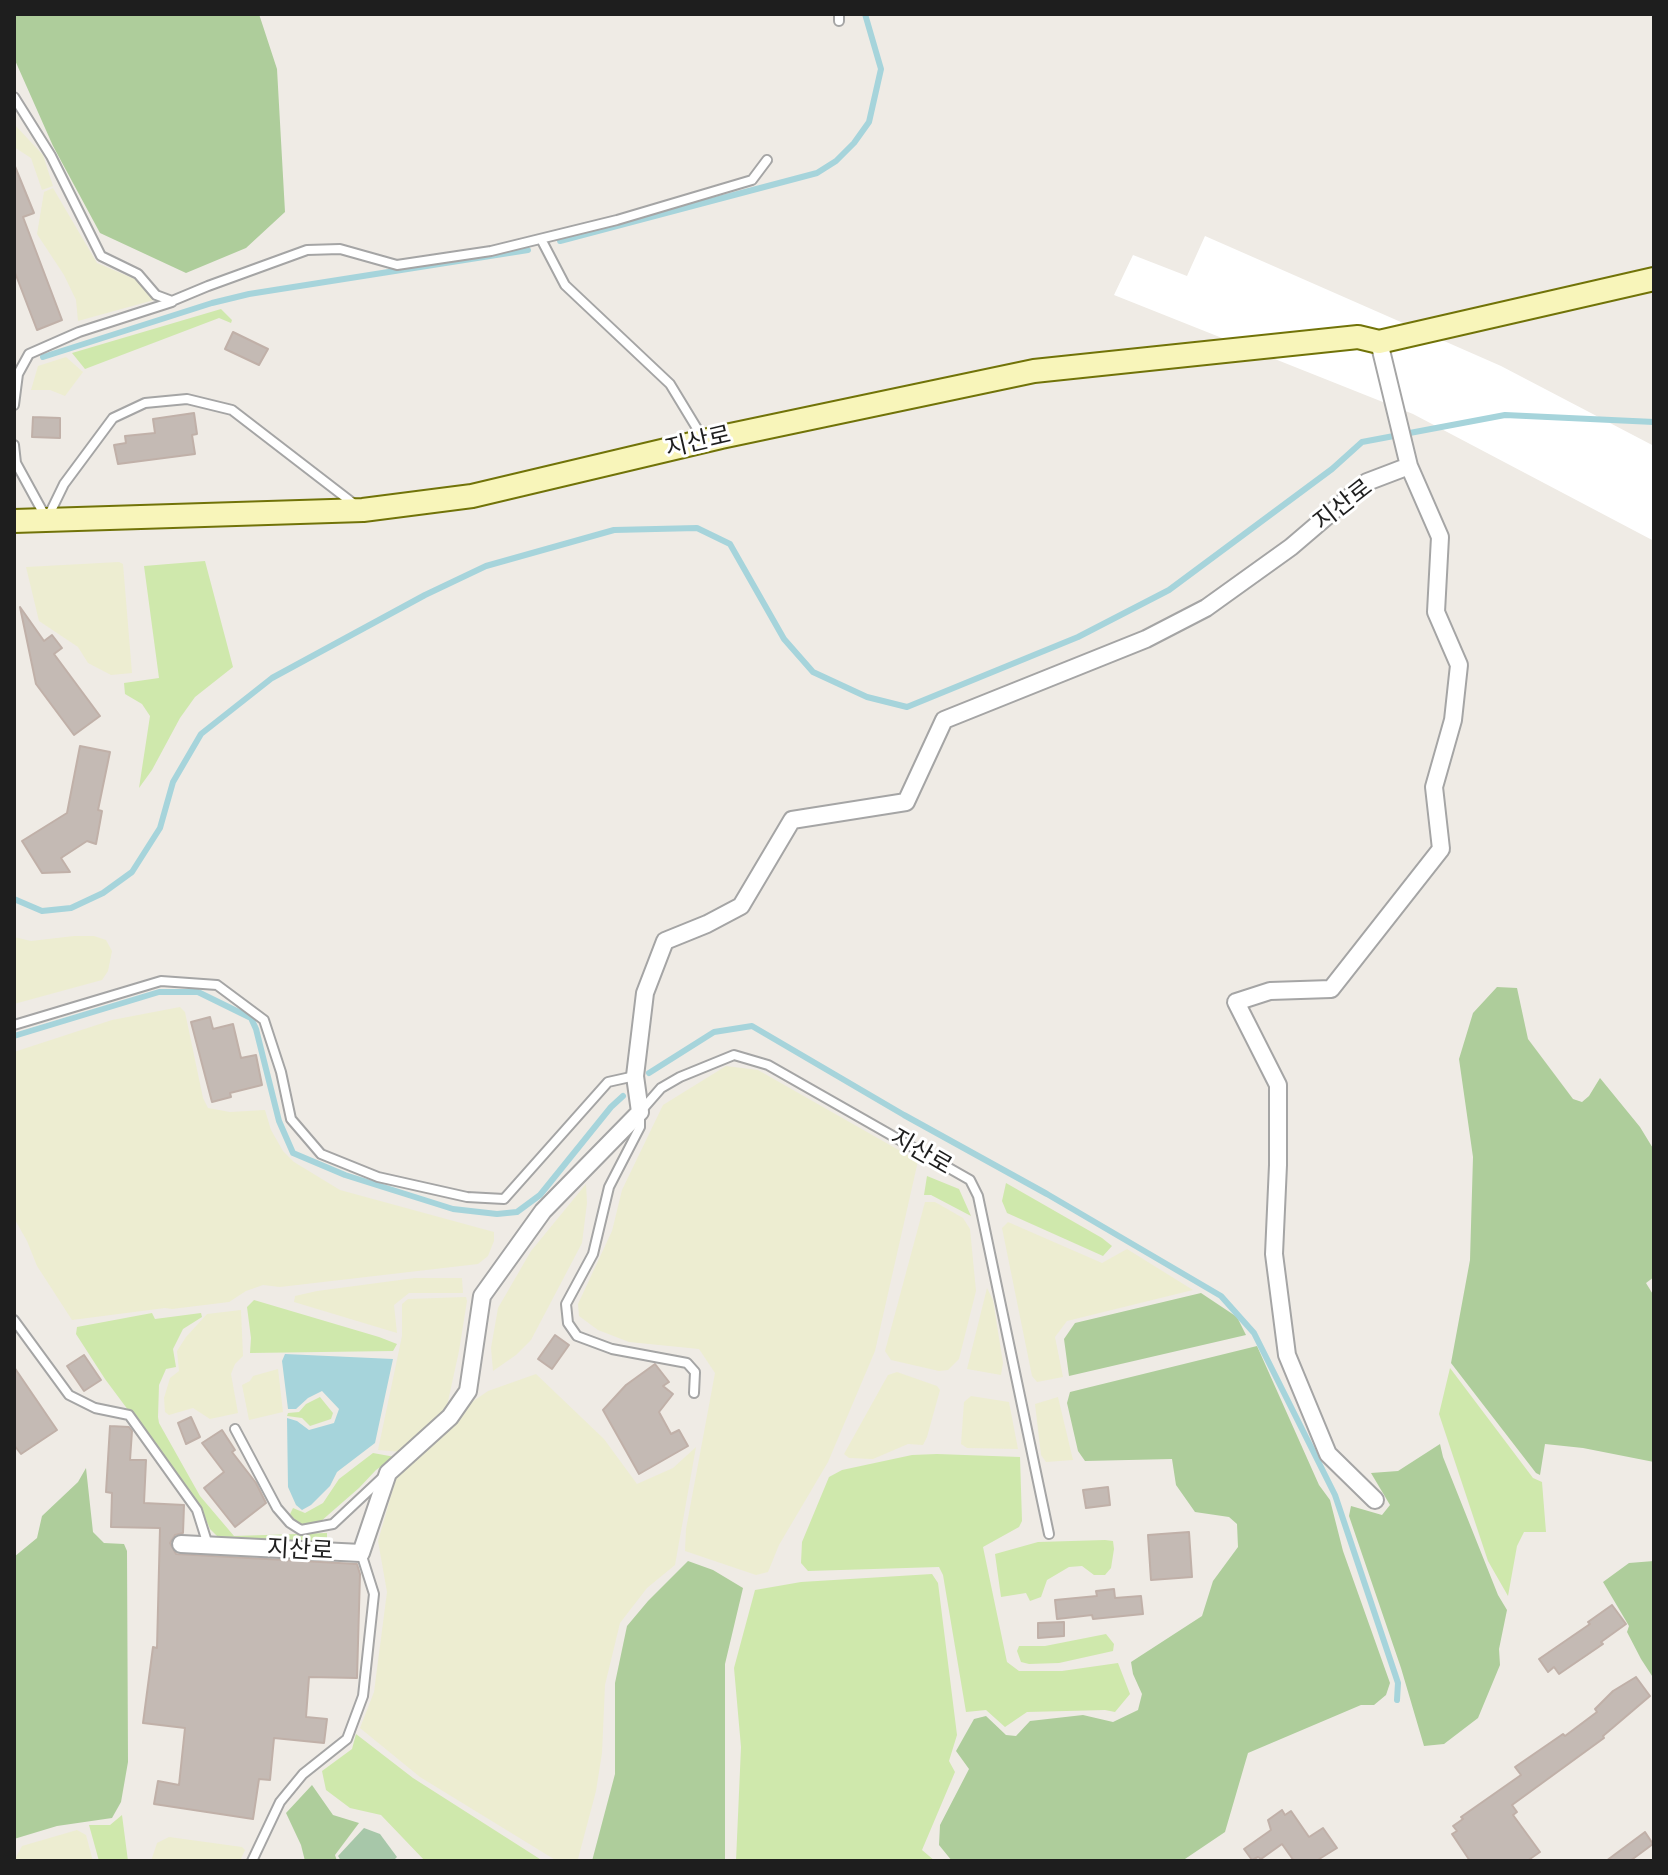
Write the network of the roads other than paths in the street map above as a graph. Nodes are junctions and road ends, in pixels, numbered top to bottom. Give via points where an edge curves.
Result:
1 (14, 97) edge
2 (767, 160) dead end
3 (541, 239) junction
4 (1654, 279) edge
5 (172, 301) junction
6 (1379, 342) junction
7 (14, 405) edge
8 (704, 441) junction
9 (14, 445) edge
10 (1409, 466) junction
11 (363, 510) junction
12 (47, 519) junction
13 (14, 521) edge
14 (14, 1025) edge
15 (635, 1076) junction
16 (640, 1112) junction
17 (14, 1320) edge
18 (694, 1393) dead end
19 (235, 1429) dead end
20 (388, 1473) junction
21 (1375, 1500) dead end
22 (1049, 1534) dead end
23 (181, 1544) dead end
24 (208, 1545) junction
25 (361, 1553) junction
26 (252, 1861) edge

1 - 5 lane via 51,156 101,256 138,274 156,295
2 - 3 lane via 752,180
3 - 5 lane via 397,265 340,249 307,250
3 - 8 lane via 565,285 670,384
4 - 6 main road, 지산로
5 - 7 lane via 29,354 18,374
6 - 8 main road, 지산로 via 1358,337 1034,371
6 - 10 street
8 - 11 main road, 지산로 via 472,496
9 - 12 lane via 16,463
10 - 15 street, 지산로 via 1367,482 1291,547 1206,608 1146,639 944,720 906,802 792,820 741,906 665,941 645,993
10 - 21 street via 1440,537 1436,612 1459,665 1453,720 1434,787 1441,849 1331,989 1270,991 1236,1002 1278,1085 1274,1254 1287,1355 1328,1454
11 - 12 main road, 지산로
11 - 12 lane via 232,410 187,399 145,403 113,418 64,484
12 - 13 main road, 지산로
14 - 15 lane via 161,981 217,985 264,1020 291,1119 321,1154 378,1177 467,1197 504,1199 608,1082
15 - 16 street, 지산로
16 - 18 lane, 지산로 via 640,1127 609,1187 593,1254 566,1304 568,1323 577,1336 612,1349 687,1363 695,1372
16 - 20 street, 지산로 via 543,1211 482,1296 468,1391 450,1417
16 - 22 lane, 지산로 via 661,1088 734,1055 768,1065 970,1180 978,1196
17 - 24 lane via 69,1395 95,1408 129,1415 197,1510
19 - 20 lane via 277,1508 301,1530 333,1524
20 - 25 street, 지산로
23 - 24 street, 지산로
24 - 25 street, 지산로
25 - 26 lane via 374,1594 363,1696 347,1739 303,1774 280,1802

